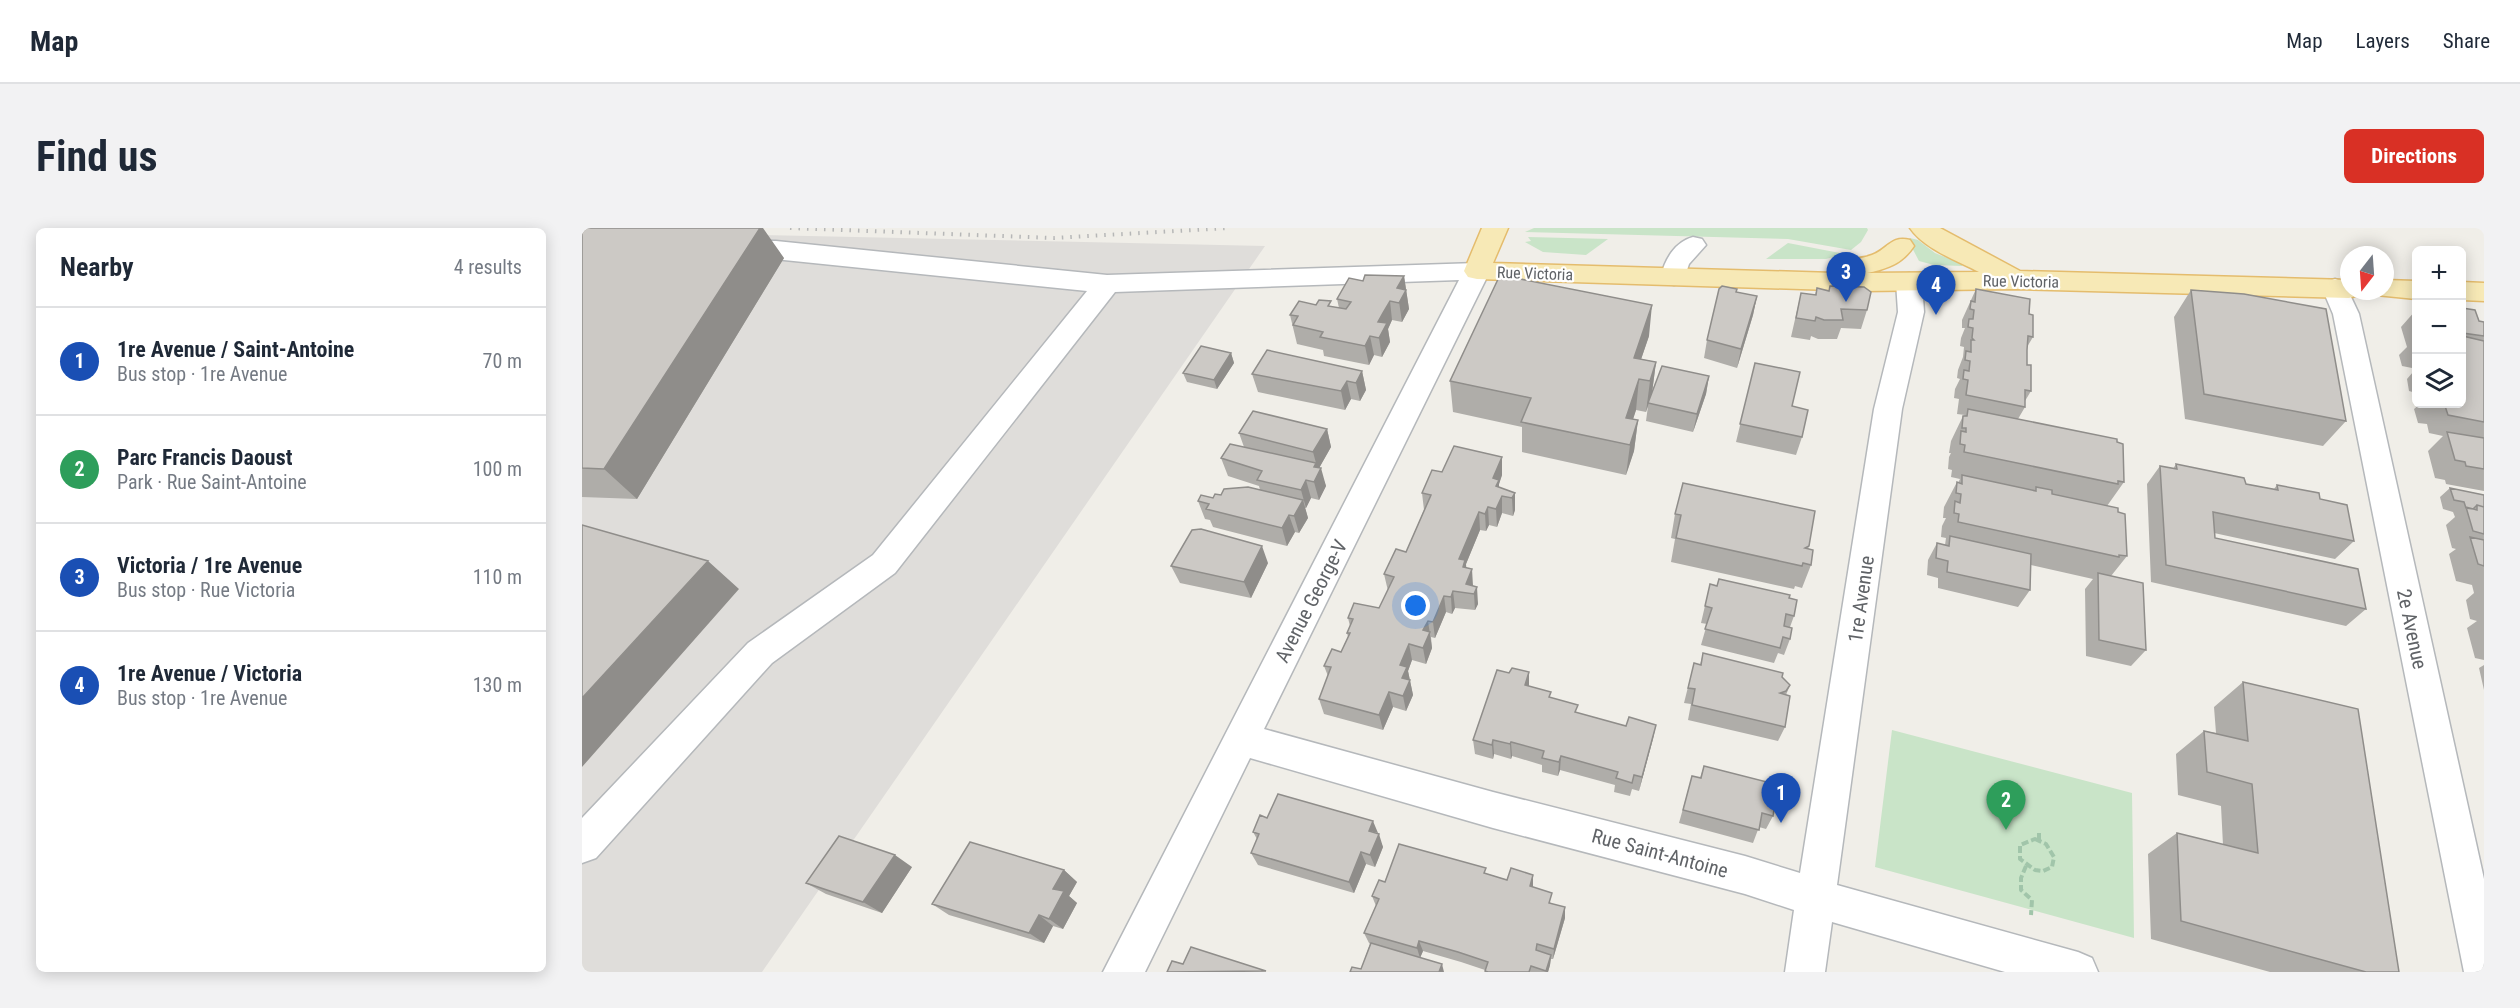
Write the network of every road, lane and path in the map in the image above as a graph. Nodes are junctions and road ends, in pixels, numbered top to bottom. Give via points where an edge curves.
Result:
1 (1495, 228) edge
2 (1923, 228) edge
3 (1899, 237) edge
4 (1693, 245) dead end
5 (708, 247) edge
6 (1478, 271) junction
7 (1674, 276) junction
8 (1746, 278) junction
9 (2017, 280) junction
10 (1909, 282) junction
11 (1107, 284) junction
12 (2340, 288) edge
13 (2394, 289) edge
14 (2412, 290) edge
15 (2466, 291) edge
16 (2484, 292) edge
17 (2344, 300) edge
18 (1240, 739) junction
19 (2039, 832) dead end
20 (2039, 840) junction
21 (582, 845) edge
22 (2026, 865) junction
23 (1816, 897) junction
24 (2031, 915) dead end
25 (1123, 972) edge
26 (1805, 972) edge
27 (2078, 972) edge
28 (2484, 972) edge

1 - 6 main road, Avenue George-V
2 - 9 main road via 1945,244
3 - 8 main road via 1890,258 1872,264
3 - 10 main road, 1re Avenue
4 - 7 street via 1677,262
5 - 11 street via 776,249
6 - 7 main road, Rue Victoria
6 - 11 street
6 - 18 street, Avenue George-V
7 - 8 main road, Rue Victoria
8 - 10 main road, Rue Victoria
9 - 10 main road, Rue Victoria
9 - 12 main road, Rue Victoria
10 - 23 street, 1re Avenue via 1911,312 1888,409
11 - 21 street via 884,564 760,653
13 - 14 main road
15 - 16 main road
17 - 28 street, 2e Avenue
18 - 23 street, Rue Saint-Antoine
18 - 25 street, Avenue George-V
19 - 20 path
20 - 22 path via 2028,839 2020,845 2020,859
20 - 22 path via 2052,850 2052,867 2044,872
22 - 24 path via 2020,884 2032,900
23 - 26 street, 1re Avenue
23 - 27 street, Rue Saint-Antoine

